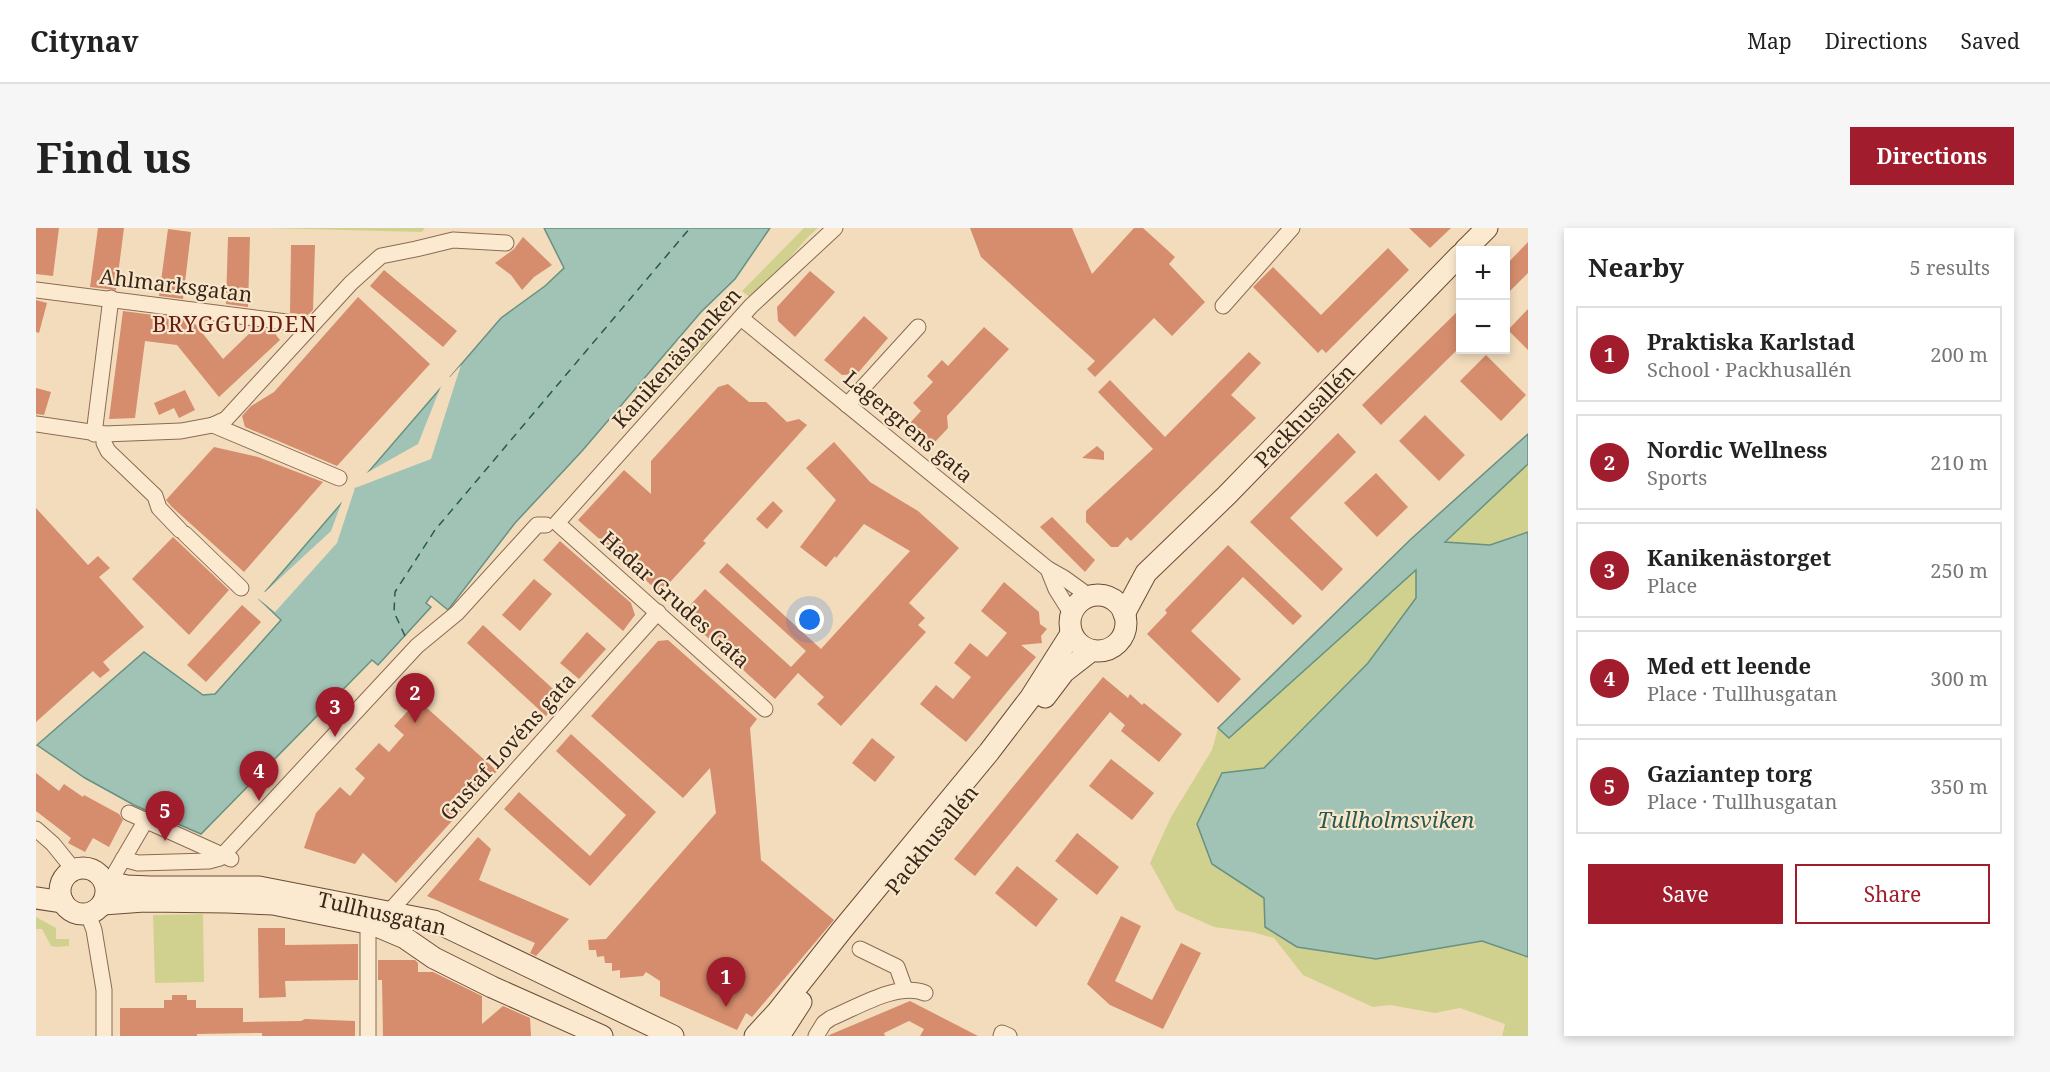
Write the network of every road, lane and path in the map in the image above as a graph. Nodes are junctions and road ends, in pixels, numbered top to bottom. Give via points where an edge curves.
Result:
1 (835, 228) edge
2 (1292, 228) edge
3 (1487, 228) edge
4 (506, 243) dead end
5 (1469, 246) edge
6 (1456, 260) edge
7 (36, 290) edge
8 (111, 298) junction
9 (1223, 306) dead end
10 (741, 318) junction
11 (310, 325) junction
12 (918, 327) dead end
13 (847, 405) junction
14 (36, 424) edge
15 (213, 425) junction
16 (99, 434) junction
17 (339, 478) dead end
18 (552, 524) junction
19 (1048, 569) junction
20 (1146, 573) junction
21 (241, 588) dead end
22 (1096, 596) junction
23 (658, 612) junction
24 (1124, 614) junction
25 (1071, 624) junction
26 (1091, 651) junction
27 (765, 709) dead end
28 (129, 813) dead end
29 (146, 820) junction
30 (36, 829) edge
31 (227, 857) junction
32 (123, 859) junction
33 (110, 877) junction
34 (36, 884) edge
35 (66, 885) junction
36 (36, 898) edge
37 (95, 909) junction
38 (390, 911) junction
39 (372, 924) junction
40 (860, 949) dead end
41 (905, 989) junction
42 (925, 993) dead end
43 (778, 1011) junction
44 (594, 1034) edge
45 (104, 1036) edge
46 (368, 1036) edge
47 (673, 1036) edge
48 (754, 1036) edge
49 (766, 1036) edge
50 (779, 1036) edge
51 (816, 1036) edge

1 - 10 street, Kanikenäsbanken
2 - 9 street
3 - 5 street
4 - 11 street via 453,240 381,256
6 - 20 street, Packhusallén
7 - 8 street, Ahlmarksgatan
8 - 11 street, Ahlmarksgatan
8 - 16 street
10 - 13 street, Lagergrens gata
10 - 18 street, Kanikenäsbanken
11 - 15 street via 226,419
12 - 13 street
13 - 19 street, Lagergrens gata
14 - 16 street
15 - 16 street
15 - 17 street
16 - 21 street via 108,451 155,495 159,508
18 - 23 street, Hadar Grudes Gata
18 - 31 street, Kanikenäsbanken via 537,525 457,613 417,646
19 - 22 street, Lagergrens gata
19 - 25 street, Lagergrens gata
20 - 22 street, Packhusallén
20 - 24 street, Packhusallén
22 - 24 street via 1116,602
22 - 25 street via 1081,600
23 - 27 street, Hadar Grudes Gata
23 - 38 street, Gustaf Lovéns gata
24 - 26 street via 1126,627 1120,641 1107,650
25 - 26 street via 1076,642
25 - 43 street, Packhusallén via 1031,697
26 - 50 street, Packhusallén via 1059,677 1006,749 830,963
28 - 29 street
29 - 31 street
29 - 32 street
30 - 35 street via 53,844
31 - 32 street via 214,861 138,863
32 - 33 street
33 - 35 street via 83,868
33 - 37 street
33 - 38 street, Tullhusgatan via 128,886 260,887
34 - 35 street
35 - 36 street
35 - 37 street via 71,911
37 - 39 street, Tullhusgatan via 155,901 273,904
37 - 45 street via 94,930 104,990
38 - 47 street, Tullhusgatan via 444,925
39 - 44 street, Tullhusgatan via 492,987
39 - 46 street via 368,933
40 - 41 street via 897,967
41 - 42 street
41 - 51 street via 831,1018
43 - 48 street, Packhusallén
43 - 49 street, Packhusallén

